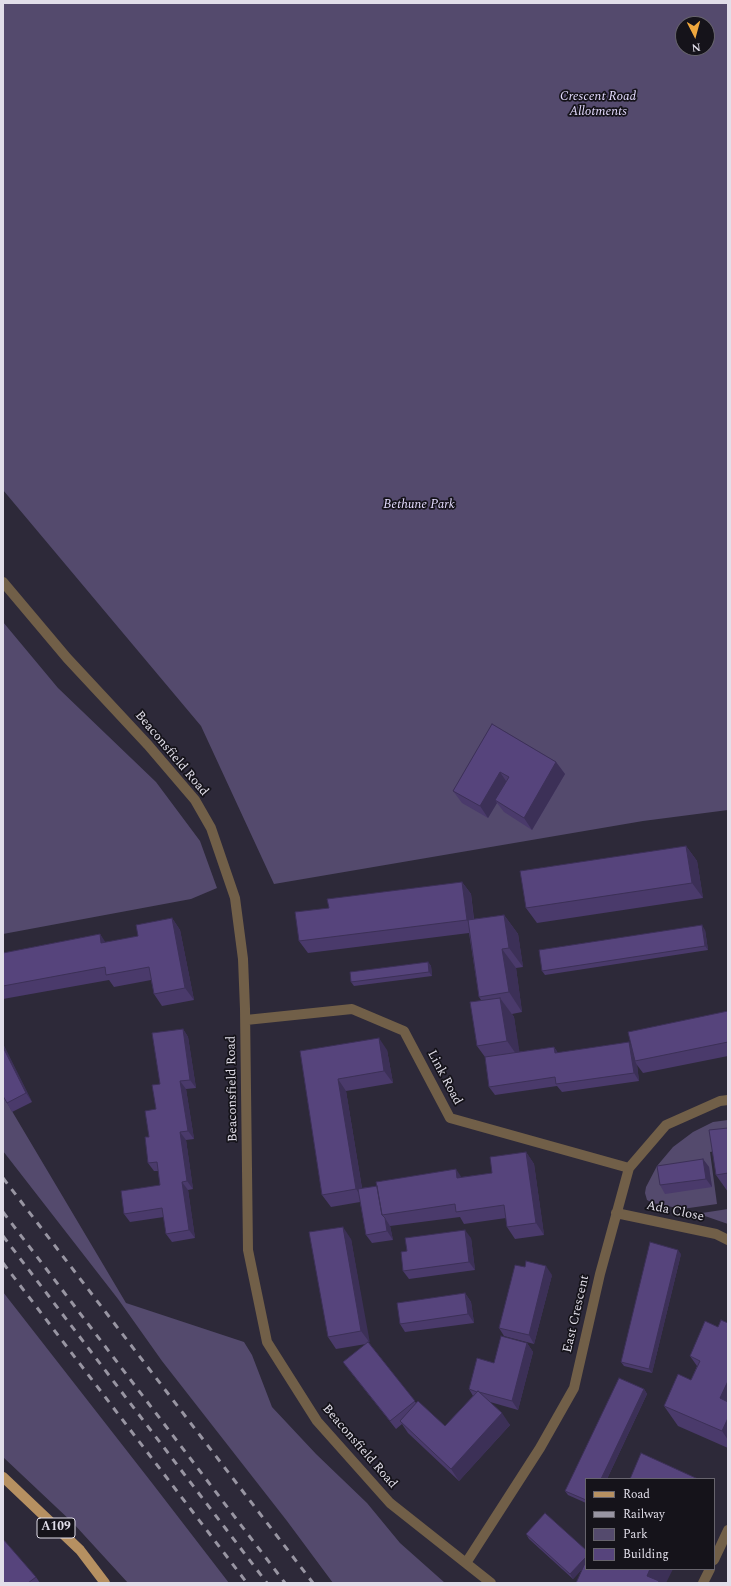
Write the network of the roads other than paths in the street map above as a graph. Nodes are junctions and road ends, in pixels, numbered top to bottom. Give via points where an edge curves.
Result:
1 (3, 582) edge
2 (246, 1020) junction
3 (728, 1100) edge
4 (629, 1168) junction
5 (616, 1212) junction
6 (728, 1240) edge
7 (3, 1477) edge
8 (728, 1530) edge
9 (715, 1558) edge
10 (466, 1563) junction
11 (710, 1570) edge
12 (105, 1583) edge
13 (491, 1583) edge
14 (703, 1583) edge

1 - 2 street, Beaconsfield Road via 67,658 185,788 211,828 235,898 243,959
2 - 4 street, Link Road via 352,1009 404,1031 450,1118
2 - 10 street, Beaconsfield Road via 248,1250 267,1342 317,1421 390,1503
3 - 4 street, East Crescent via 720,1101 666,1125
4 - 5 street, East Crescent
5 - 6 street, Ada Close via 716,1234
5 - 10 street, East Crescent via 574,1388 540,1448
7 - 12 main road, A109 via 80,1550
8 - 9 street
10 - 13 street, Beaconsfield Road
11 - 14 street

